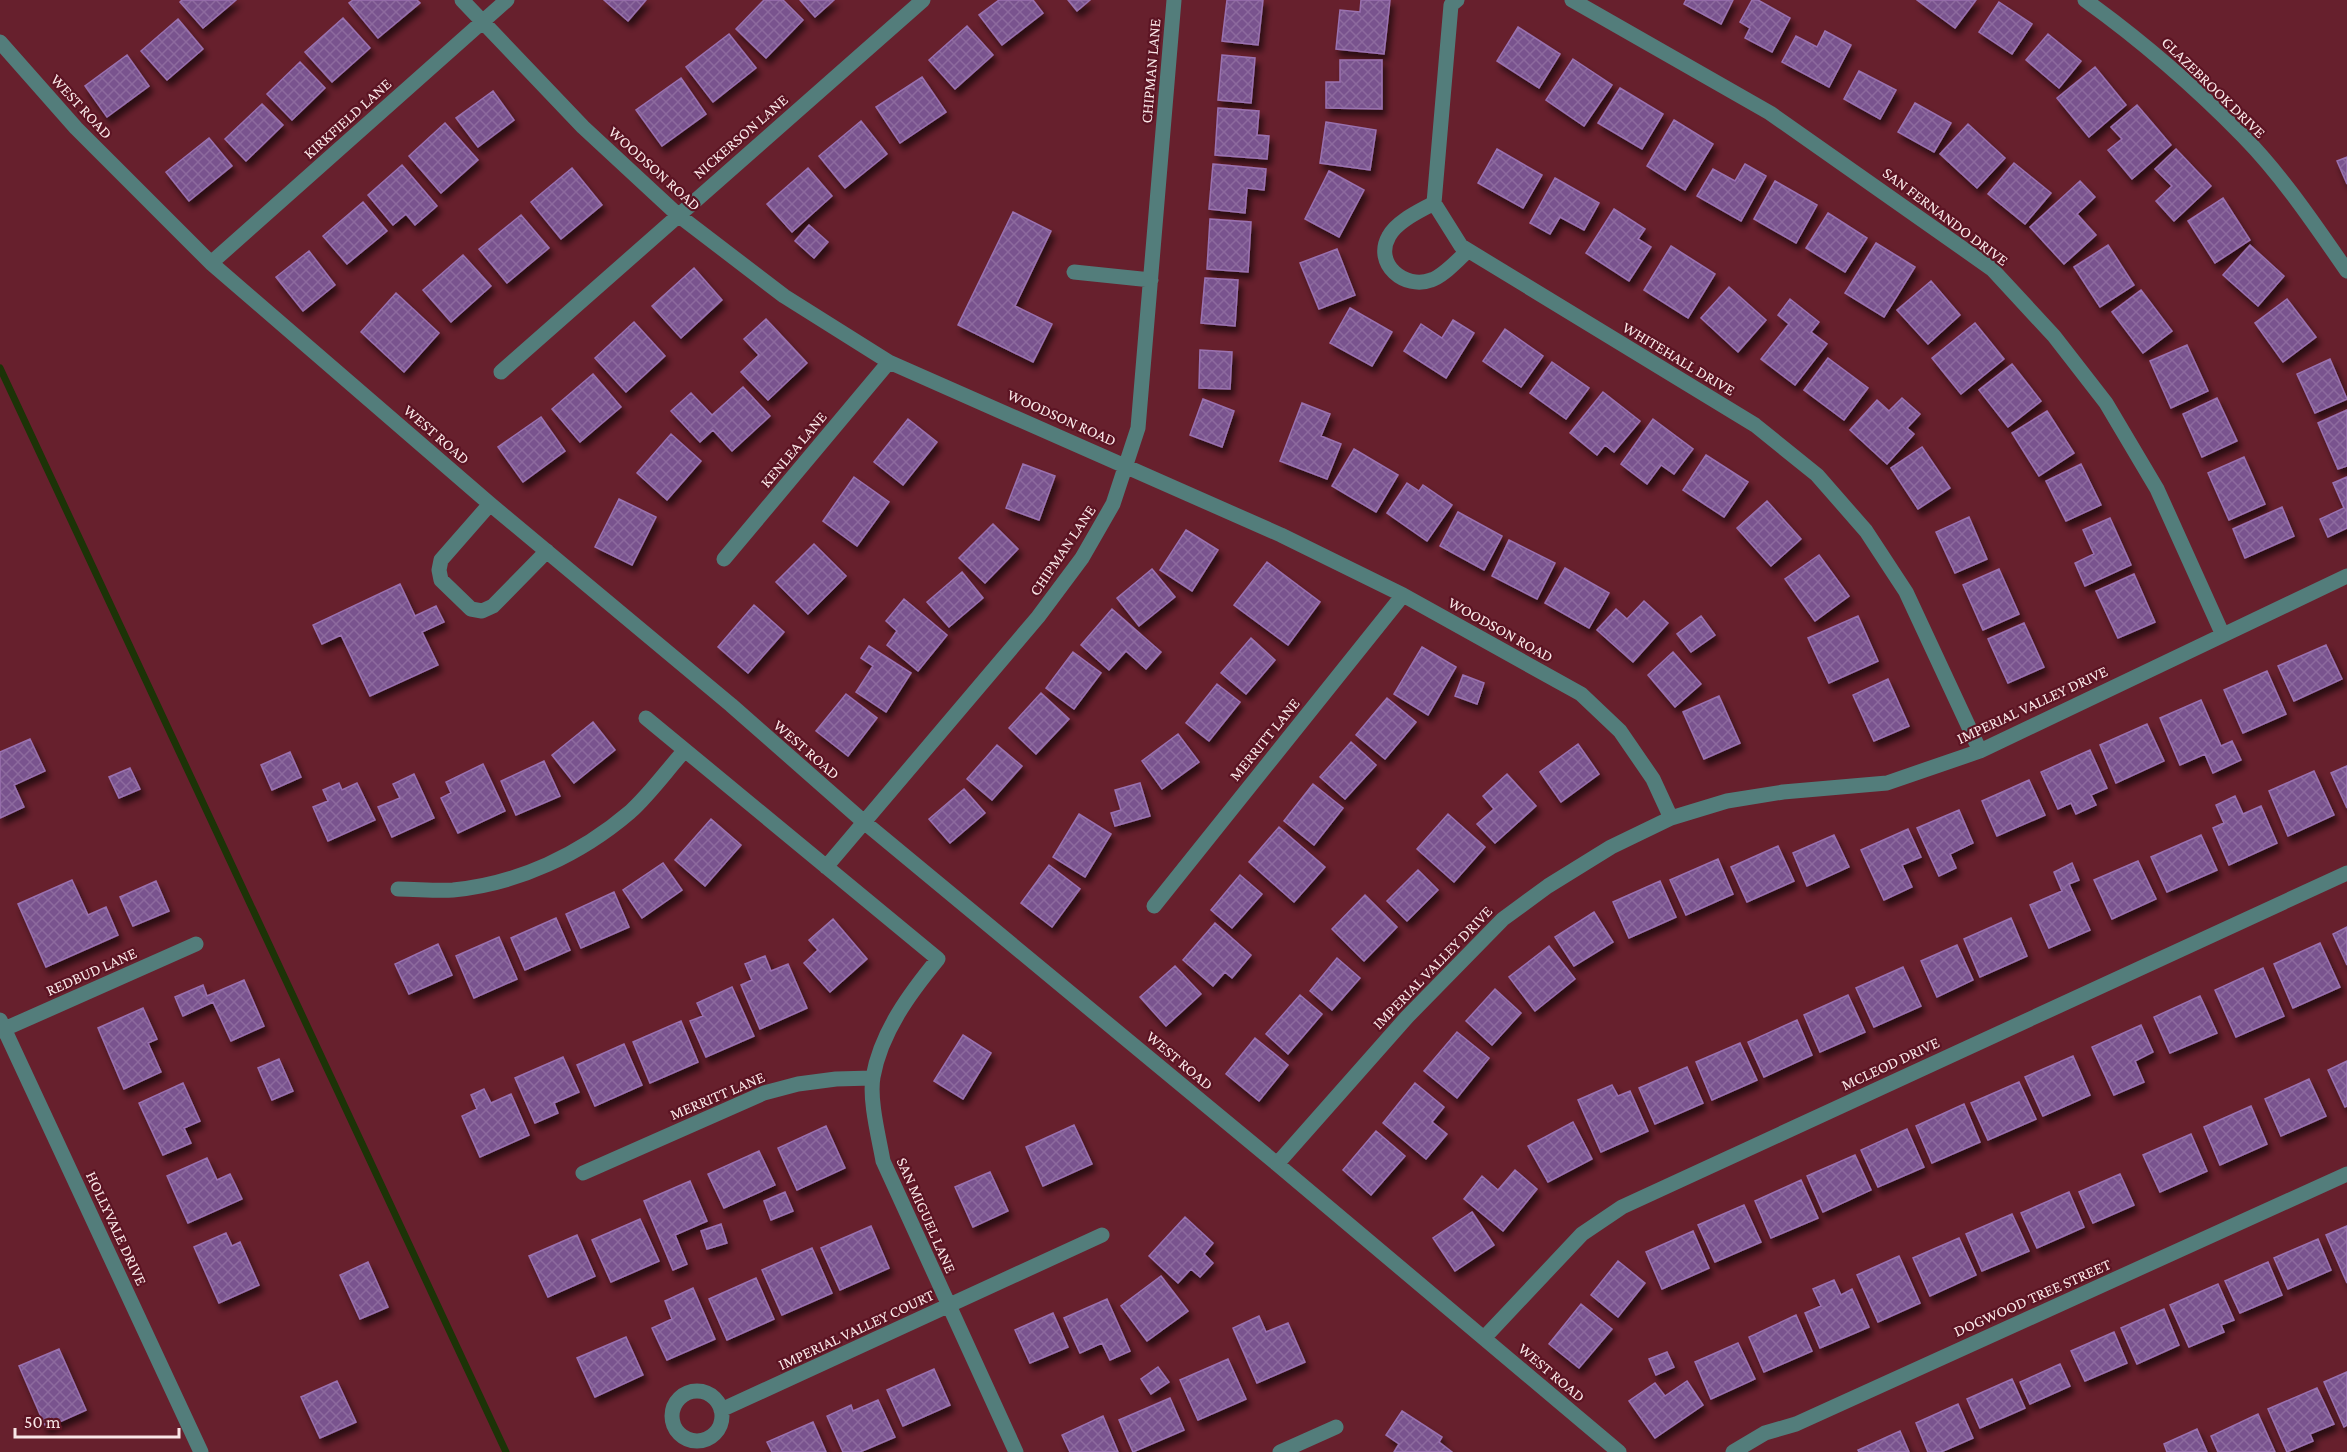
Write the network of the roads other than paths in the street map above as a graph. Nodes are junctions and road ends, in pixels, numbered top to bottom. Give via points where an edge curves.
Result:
1 (462, 0) edge
2 (507, 0) edge
3 (923, 0) edge
4 (1174, 0) edge
5 (1572, 0) edge
6 (2085, 0) edge
7 (1452, 2) edge
8 (483, 21) junction
9 (0, 42) edge
10 (1434, 202) junction
11 (678, 215) junction
12 (1468, 251) junction
13 (211, 263) junction
14 (2347, 270) edge
15 (1074, 272) dead end
16 (1151, 280) junction
17 (889, 362) junction
18 (501, 372) dead end
19 (1126, 465) junction
20 (490, 504) junction
21 (547, 552) junction
22 (723, 559) dead end
23 (2347, 576) edge
24 (1403, 595) junction
25 (2222, 633) junction
26 (646, 718) dead end
27 (685, 750) junction
28 (1980, 751) junction
29 (1671, 818) junction
30 (864, 822) junction
31 (826, 867) junction
32 (2347, 873) edge
33 (398, 889) dead end
34 (1154, 906) dead end
35 (196, 944) dead end
36 (1, 1026) edge
37 (872, 1078) junction
38 (1277, 1164) junction
39 (583, 1173) dead end
40 (2347, 1174) edge
41 (1102, 1235) dead end
42 (948, 1306) junction
43 (1484, 1338) junction
44 (722, 1410) dead end
45 (1336, 1427) dead end
46 (201, 1452) edge
47 (1016, 1452) edge
48 (1280, 1452) edge
49 (1619, 1452) edge
50 (1733, 1452) edge

1 - 8 street, WOODSON ROAD
2 - 8 street, KIRKFIELD LANE
3 - 11 street, NICKERSON LANE
4 - 16 street, CHIPMAN LANE
5 - 25 street, SAN FERNANDO DRIVE via 1770,112 1992,269 2054,336 2106,403 2157,489
6 - 14 street, GLAZEBROOK DRIVE via 2133,36 2245,138 2303,208
7 - 10 street
8 - 11 street, WOODSON ROAD via 583,127
8 - 13 street, KIRKFIELD LANE
9 - 13 street, WEST ROAD via 76,128
10 - 12 street, WHITEHALL DRIVE
10 - 12 street via 1388,236 1385,255 1392,272 1405,281 1432,280
11 - 17 street, WOODSON ROAD via 784,296
11 - 18 street, NICKERSON LANE
12 - 28 street, WHITEHALL DRIVE via 1755,425 1816,475 1866,531 1906,592
13 - 20 street, WEST ROAD
15 - 16 street
16 - 19 street, CHIPMAN LANE via 1138,428
17 - 19 street, WOODSON ROAD
17 - 22 street, KENLEA LANE
19 - 24 street, WOODSON ROAD
19 - 30 street, CHIPMAN LANE via 1113,504 1076,566 1038,617
20 - 21 street, WEST ROAD
20 - 21 street via 441,560 439,570 441,580 471,609 493,606
21 - 30 street, WEST ROAD
23 - 25 street, IMPERIAL VALLEY DRIVE
24 - 29 street, WOODSON ROAD via 1581,694 1620,731 1653,779
24 - 34 street, MERRITT LANE
25 - 28 street, IMPERIAL VALLEY DRIVE
26 - 27 street
27 - 31 street
27 - 33 street via 631,811 554,862 509,880 453,890
28 - 29 street, IMPERIAL VALLEY DRIVE via 1887,783 1738,799
29 - 38 street, IMPERIAL VALLEY DRIVE via 1611,847 1503,919 1407,1017
30 - 31 street, CHIPMAN LANE
30 - 38 street, WEST ROAD
31 - 37 street, SAN MIGUEL LANE via 938,959 908,995 887,1035
32 - 43 street, MCLEOD DRIVE via 1622,1207 1582,1234
35 - 36 street, REDBUD LANE
36 - 46 street, HOLLYVALE DRIVE
37 - 39 street, MERRITT LANE via 798,1084 764,1093
37 - 42 street, SAN MIGUEL LANE via 883,1161
38 - 43 street, WEST ROAD
40 - 50 street, DOGWOOD TREE STREET via 1796,1424 1765,1433
41 - 42 street, IMPERIAL VALLEY COURT
42 - 44 street, IMPERIAL VALLEY COURT
42 - 47 street, SAN MIGUEL LANE
43 - 49 street, WEST ROAD
45 - 48 street

